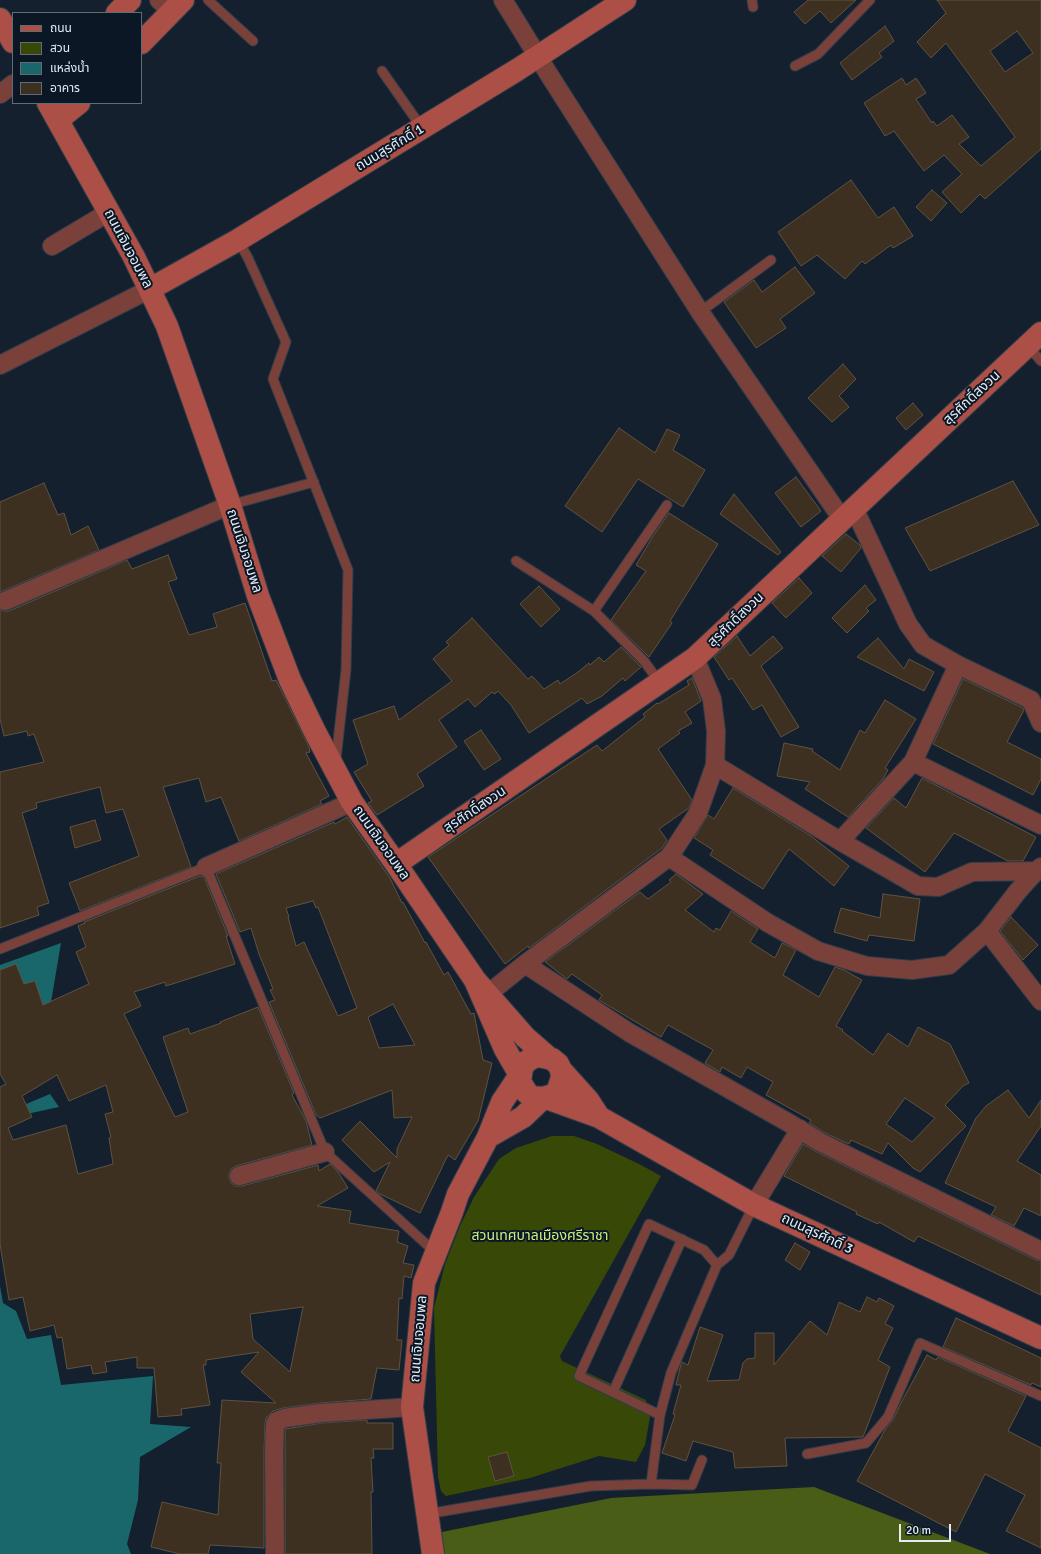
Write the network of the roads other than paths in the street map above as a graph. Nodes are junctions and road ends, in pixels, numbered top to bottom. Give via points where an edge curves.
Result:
1 (130, 0) edge
2 (208, 0) edge
3 (502, 0) edge
4 (625, 0) edge
5 (870, 0) edge
6 (171, 4) edge
7 (118, 12) edge
8 (0, 19) edge
9 (12, 40) edge
10 (253, 41) dead end
11 (142, 42) edge
12 (538, 56) junction
13 (795, 66) dead end
14 (382, 71) dead end
15 (12, 85) edge
16 (0, 94) edge
17 (76, 104) edge
18 (53, 112) edge
19 (422, 128) junction
20 (109, 212) junction
21 (238, 240) junction
22 (52, 246) dead end
23 (770, 260) dead end
24 (150, 289) junction
25 (700, 312) junction
26 (1036, 347) edge
27 (0, 365) edge
28 (314, 482) junction
29 (667, 504) dead end
30 (230, 505) junction
31 (848, 514) junction
32 (516, 561) dead end
33 (2, 602) edge
34 (594, 611) junction
35 (695, 658) junction
36 (958, 665) junction
37 (661, 683) junction
38 (1036, 700) edge
39 (1041, 723) edge
40 (912, 762) junction
41 (715, 765) junction
42 (352, 802) junction
43 (1041, 825) edge
44 (840, 841) junction
45 (670, 857) junction
46 (396, 864) junction
47 (206, 866) junction
48 (1038, 869) edge
49 (987, 931) junction
50 (0, 949) edge
51 (525, 964) junction
52 (481, 987) junction
53 (1041, 1001) edge
54 (501, 1039) junction
55 (555, 1064) junction
56 (520, 1075) junction
57 (545, 1098) junction
58 (501, 1105) junction
59 (598, 1117) junction
60 (800, 1129) junction
61 (488, 1137) junction
62 (325, 1152) junction
63 (238, 1176) dead end
64 (754, 1205) junction
65 (682, 1239) junction
66 (1041, 1251) edge
67 (436, 1253) junction
68 (717, 1265) junction
69 (1041, 1338) edge
70 (613, 1392) junction
71 (1041, 1396) edge
72 (412, 1407) junction
73 (660, 1415) junction
74 (807, 1454) dead end
75 (702, 1460) dead end
76 (651, 1484) junction
77 (427, 1514) junction
78 (275, 1554) edge
79 (433, 1554) edge

1 - 7 main road
2 - 10 lane
3 - 12 street
4 - 12 main road, ถนนสุรศักดิ์ 1
5 - 13 lane via 818,54
6 - 11 main road
8 - 9 main road
12 - 19 main road, ถนนสุรศักดิ์ 1
12 - 25 street
14 - 19 lane
15 - 16 street
17 - 18 main road
18 - 20 main road, ถนนเจิมจอมพล
19 - 21 main road, ถนนสุรศักดิ์ 1
20 - 22 street
20 - 24 main road, ถนนเจิมจอมพล
21 - 24 main road, ถนนสุรศักดิ์ 1
21 - 28 lane via 286,342 274,379
23 - 25 lane
24 - 27 street
24 - 30 main road, ถนนเจิมจอมพล via 167,326
25 - 31 street
26 - 31 main road, สุรศักดิ์สงวน
28 - 30 lane
28 - 42 lane via 348,570 346,670 335,757
29 - 34 lane
30 - 33 street
30 - 42 main road, ถนนเจิมจอมพล via 258,596 290,680
31 - 35 main road, สุรศักดิ์สงวน
31 - 36 street via 908,624 923,645
32 - 34 lane
34 - 37 lane via 644,661
35 - 37 main road, สุรศักดิ์สงวน
35 - 41 street via 712,699 716,731
36 - 38 street
36 - 40 street
37 - 46 main road, สุรศักดิ์สงวน
38 - 39 street
40 - 43 street
40 - 44 street
41 - 44 street
41 - 45 street via 698,813
42 - 46 main road, ถนนเจิมจอมพล
42 - 47 street
44 - 48 street via 918,886 938,887 972,872
45 - 49 street via 768,923 818,951 867,966 912,970 949,965
45 - 51 street
46 - 52 main road, ถนนเจิมจอมพล
47 - 50 lane
47 - 62 lane
48 - 49 street
49 - 53 street
51 - 52 street
51 - 60 street via 630,1033
52 - 54 main road, ถนนเจิมจอมพล
52 - 55 main road, ถนนเจิมจอมพล via 525,1037
54 - 56 main road, ถนนเจิมจอมพล
54 - 58 main road
55 - 56 main road via 539,1056 532,1058 526,1062
55 - 57 main road via 562,1077 558,1090
55 - 59 main road, ถนนสุรศักดิ์ 3 via 588,1100
56 - 57 main road via 520,1082 527,1093 532,1097
56 - 58 main road, ถนนเจิมจอมพล
57 - 59 main road, ถนนสุรศักดิ์ 3
57 - 61 main road via 523,1117
58 - 61 main road, ถนนเจิมจอมพล
59 - 64 main road, ถนนสุรศักดิ์ 3
60 - 64 street
60 - 66 street via 878,1172
61 - 67 main road, ถนนเจิมจอมพล via 458,1194
62 - 63 street
62 - 67 lane
64 - 68 lane via 728,1255
64 - 69 main road, ถนนสุรศักดิ์ 3
65 - 68 lane via 704,1250
65 - 70 lane
65 - 70 lane via 649,1224 579,1376
67 - 72 main road, ถนนเจิมจอมพล via 424,1283
68 - 73 lane via 672,1373
70 - 73 lane
71 - 74 lane via 920,1343 888,1417 866,1442
72 - 77 main road, ถนนเจิมจอมพล
72 - 78 street via 321,1413 277,1421 274,1450
73 - 76 lane
75 - 76 lane via 692,1484
76 - 77 lane via 591,1486
77 - 79 main road, ถนนเจิมจอมพล

